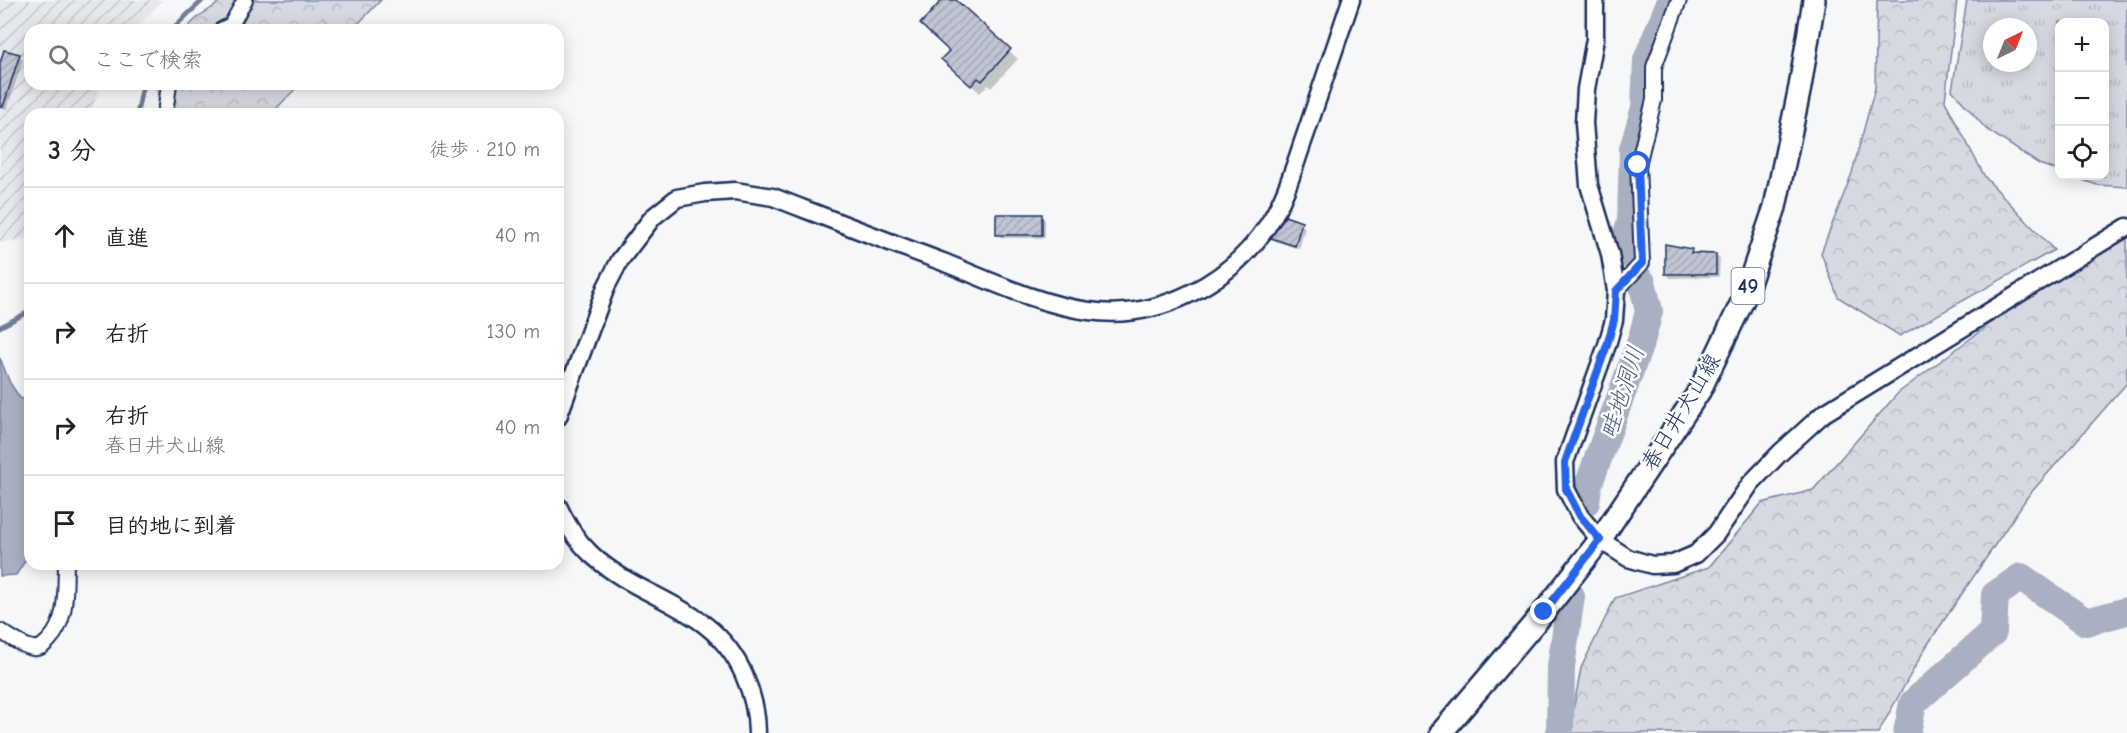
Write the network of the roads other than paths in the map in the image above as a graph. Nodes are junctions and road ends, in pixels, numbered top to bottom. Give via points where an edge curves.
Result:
1 (245, 0) edge
2 (1351, 0) edge
3 (1595, 0) edge
4 (1679, 0) edge
5 (1815, 0) edge
6 (232, 24) edge
7 (168, 90) edge
8 (166, 108) edge
9 (2127, 227) edge
10 (1616, 291) junction
11 (564, 401) edge
12 (564, 518) edge
13 (1600, 540) junction
14 (66, 570) edge
15 (0, 631) edge
16 (757, 733) edge
17 (1442, 733) edge

1 - 6 street
2 - 11 street via 1289,183 1268,225 1227,271 1199,290 1161,305 1089,312 1034,298 773,197 735,191 705,193 677,198 652,217 620,260 606,287
3 - 10 street via 1595,39 1584,123 1589,185 1610,254
4 - 10 street via 1654,67 1654,100 1638,165 1642,263
5 - 13 main road, 春日井犬山線 / 49 via 1775,207 1744,297 1700,390
7 - 8 street
9 - 13 street via 1823,414 1751,483 1716,534 1696,554 1673,564 1652,565 1628,558
10 - 13 street via 1607,345 1565,462 1566,489 1580,516
12 - 16 street via 572,534 593,556 715,631 738,661 751,690
13 - 17 main road, 春日井犬山線 / 49
14 - 15 street via 61,620 43,647 32,648

